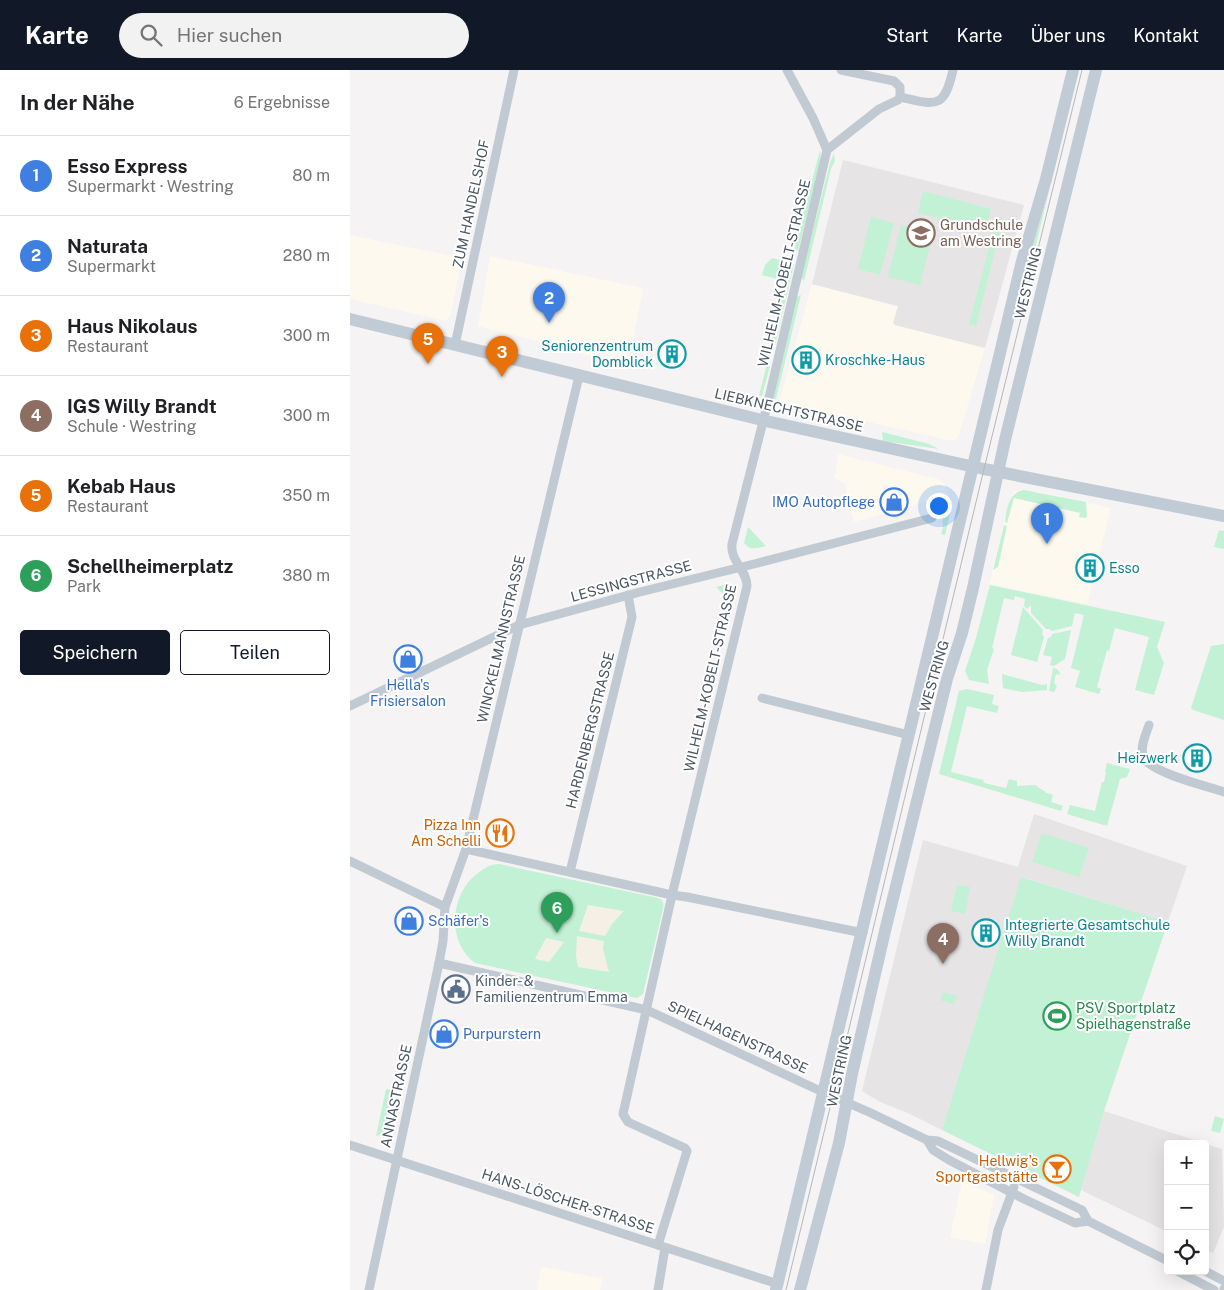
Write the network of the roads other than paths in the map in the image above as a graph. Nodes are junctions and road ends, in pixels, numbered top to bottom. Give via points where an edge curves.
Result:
1 (514, 70) edge
2 (787, 70) edge
3 (841, 70) edge
4 (954, 70) edge
5 (1073, 70) edge
6 (1096, 70) edge
7 (900, 97) junction
8 (828, 150) junction
9 (350, 319) edge
10 (455, 344) junction
11 (579, 376) junction
12 (762, 420) junction
13 (974, 466) junction
14 (999, 472) junction
15 (1224, 516) edge
16 (932, 518) dead end
17 (738, 567) junction
18 (628, 595) junction
19 (519, 625) junction
20 (762, 698) dead end
21 (350, 706) edge
22 (1149, 725) dead end
23 (909, 735) junction
24 (1224, 792) edge
25 (466, 849) junction
26 (350, 861) edge
27 (570, 872) junction
28 (672, 895) junction
29 (445, 906) junction
30 (863, 933) junction
31 (439, 963) junction
32 (647, 1010) junction
33 (824, 1093) junction
34 (847, 1104) junction
35 (927, 1140) junction
36 (350, 1145) edge
37 (396, 1161) junction
38 (1018, 1179) junction
39 (1012, 1192) junction
40 (1088, 1221) junction
41 (661, 1247) junction
42 (1164, 1259) edge
43 (1209, 1273) edge
44 (1185, 1275) edge
45 (1224, 1281) edge
46 (777, 1287) edge
47 (368, 1290) edge
48 (658, 1290) edge
49 (800, 1290) edge
50 (986, 1290) edge
51 (1214, 1290) edge

1 - 10 street, ZUM HANDELSHOF
2 - 8 street
3 - 7 street via 894,81 900,88
4 - 7 street via 948,91 938,101
5 - 13 main road, WESTRING
6 - 14 main road, WESTRING
7 - 8 street
8 - 12 street, WILHELM-KOBELT-STRASSE
9 - 10 main road, LIEBKNECHTSTRASSE
10 - 11 main road, LIEBKNECHTSTRASSE
11 - 12 main road, LIEBKNECHTSTRASSE
11 - 19 street, WINCKELMANNSTRASSE
12 - 13 main road, LIEBKNECHTSTRASSE
12 - 17 street, WILHELM-KOBELT-STRASSE via 732,544
13 - 14 main road, LIEBKNECHTSTRASSE
13 - 23 main road, WESTRING
14 - 15 main road, LIEBKNECHTSTRASSE
14 - 34 main road, WESTRING via 962,633 947,679 887,922
16 - 17 street, LESSINGSTRASSE
17 - 18 street, LESSINGSTRASSE
17 - 28 street, WILHELM-KOBELT-STRASSE via 746,578 747,586
18 - 19 street, LESSINGSTRASSE
18 - 27 street, HARDENBERGSTRASSE via 632,618
19 - 21 street, LESSINGSTRASSE
19 - 25 street, WINCKELMANNSTRASSE
20 - 23 street
22 - 24 street via 1142,749 1148,764
23 - 30 main road, WESTRING
25 - 27 street
25 - 29 street, WINCKELMANNSTRASSE
26 - 29 street
27 - 28 street
28 - 30 street
28 - 32 street, WILHELM-KOBELT-STRASSE
29 - 31 street, ANNASTRASSE
30 - 33 main road, WESTRING
31 - 32 street, SPIELHAGENSTRASSE
31 - 37 street, ANNASTRASSE
32 - 33 street, SPIELHAGENSTRASSE
32 - 41 street, WILHELM-KOBELT-STRASSE via 624,1116 628,1122 688,1152
33 - 34 street, SPIELHAGENSTRASSE
33 - 46 main road, WESTRING
34 - 35 street, SPIELHAGENSTRASSE
34 - 49 main road, WESTRING
35 - 38 street, SPIELHAGENSTRASSE via 938,1141
35 - 39 street, SPIELHAGENSTRASSE via 933,1150 949,1160
36 - 37 street, HANS-LÖSCHER-STRASSE
37 - 41 street, HANS-LÖSCHER-STRASSE
37 - 47 street, ANNASTRASSE
38 - 39 street
38 - 40 street, SPIELHAGENSTRASSE via 1082,1210
39 - 40 street, SPIELHAGENSTRASSE via 1075,1223
39 - 50 street via 998,1230
40 - 42 street, SPIELHAGENSTRASSE
41 - 46 street, HANS-LÖSCHER-STRASSE
41 - 48 street
43 - 45 street
44 - 51 street

